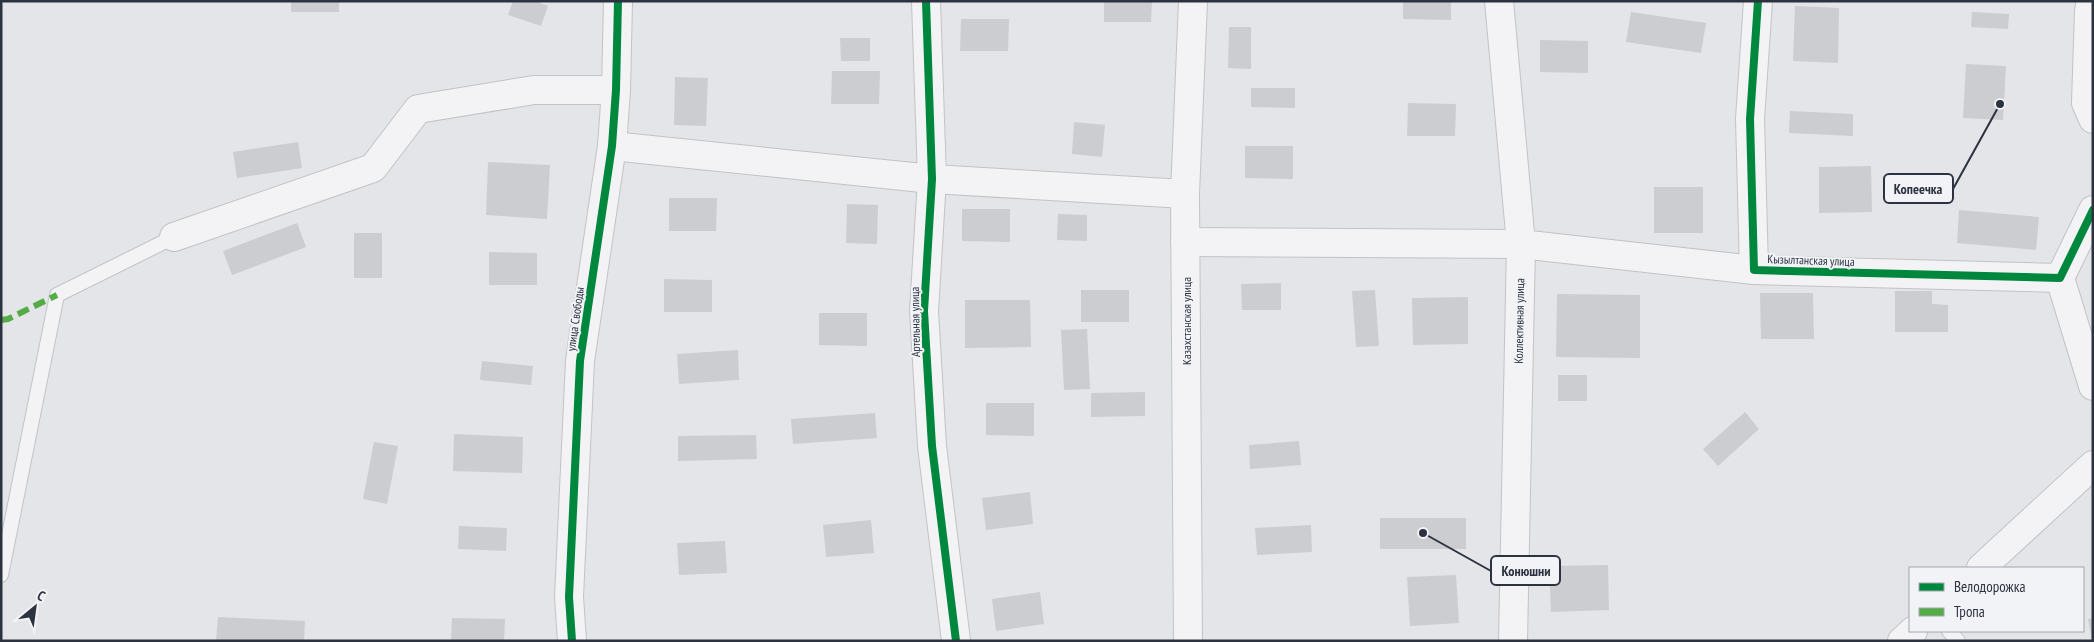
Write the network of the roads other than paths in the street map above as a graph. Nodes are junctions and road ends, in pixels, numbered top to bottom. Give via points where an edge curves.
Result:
1 (618, 1) edge
2 (926, 1) edge
3 (1193, 1) edge
4 (1499, 1) edge
5 (1758, 1) edge
6 (2089, 5) edge
7 (616, 90) junction
8 (2093, 119) edge
9 (612, 146) junction
10 (932, 179) junction
11 (1185, 194) junction
12 (2093, 210) edge
13 (174, 237) joint
14 (1185, 242) junction
15 (1521, 244) junction
16 (1754, 270) junction
17 (2060, 278) junction
18 (2093, 386) edge
19 (2093, 465) edge
20 (1982, 567) edge
21 (1, 575) edge
22 (1912, 632) edge
23 (572, 641) edge
24 (956, 641) edge
25 (1188, 641) edge
26 (1513, 641) edge
27 (1902, 641) edge

1 - 7 street, улица Свободы
2 - 10 street, Артельная улица
3 - 11 street, Казахстанская улица
4 - 15 street, Коллективная улица
5 - 16 street, Кызылтанская улица via 1750,119
6 - 8 street via 2086,103
7 - 9 street, улица Свободы
7 - 13 street via 534,90 418,109 374,168
9 - 10 street
9 - 23 street, улица Свободы via 580,361 569,597
10 - 11 street
10 - 24 street, Артельная улица via 924,311 932,446
11 - 14 street, Казахстанская улица
12 - 17 street
13 - 21 lane via 57,295
14 - 15 street
14 - 25 street, Казахстанская улица
15 - 16 street
15 - 26 street, Коллективная улица
16 - 17 street, Кызылтанская улица
17 - 18 street
19 - 20 street
22 - 27 street

